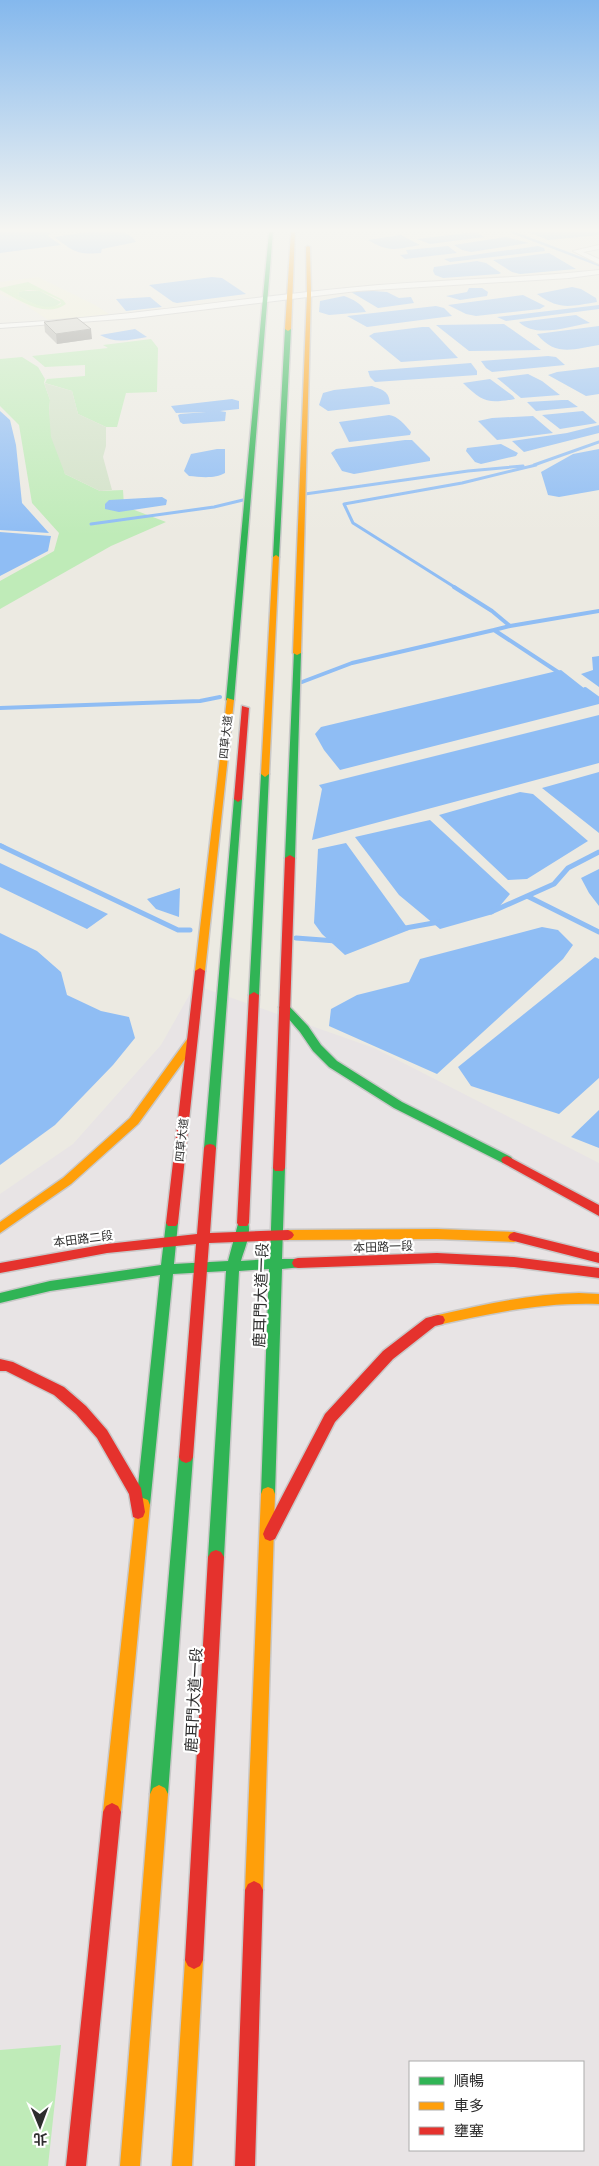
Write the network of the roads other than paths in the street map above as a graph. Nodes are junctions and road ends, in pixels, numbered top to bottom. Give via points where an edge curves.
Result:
1 (267, 333) edge
2 (274, 333) edge
3 (288, 333) edge
4 (308, 333) edge
5 (274, 337) dead end
6 (246, 694) dead end
7 (284, 1007) junction
8 (192, 1041) junction
9 (599, 1211) edge
10 (0, 1228) edge
11 (277, 1235) junction
12 (242, 1236) junction
13 (204, 1238) junction
14 (170, 1242) junction
15 (599, 1258) edge
16 (276, 1263) junction
17 (232, 1265) junction
18 (201, 1266) junction
19 (0, 1268) edge
20 (167, 1270) junction
21 (599, 1273) edge
22 (0, 1298) edge
23 (599, 1299) edge
24 (0, 1365) edge
25 (141, 1529) junction
26 (266, 1540) junction
27 (76, 2166) edge
28 (130, 2166) edge
29 (182, 2166) edge
30 (245, 2166) edge

1 - 8 street, 四草大道
2 - 5 street, 四草大道
3 - 12 street
4 - 7 street
6 - 13 street, 四草大道
7 - 9 street via 333,1064 398,1105
7 - 11 street
8 - 10 street via 134,1121 67,1181
8 - 14 street, 四草大道
11 - 12 street, 本田路一段
11 - 15 street, 本田路一段 via 513,1237
11 - 16 street, 鹿耳門大道一段
12 - 13 street, 本田路一段
12 - 17 street, 鹿耳門大道一段
13 - 14 street, 本田路一段
13 - 18 street, 鹿耳門大道一段
14 - 19 street, 本田路二段 via 48,1256
14 - 20 street
16 - 17 street, 本田路一段
16 - 21 street, 本田路一段 via 437,1258 514,1262
16 - 26 street, 鹿耳門大道一段
17 - 18 street, 本田路一段
17 - 29 street, 鹿耳門大道一段
18 - 20 street, 本田路一段
18 - 28 street, 鹿耳門大道一段
20 - 22 street via 50,1286
20 - 25 street
23 - 26 street via 574,1297 510,1303 431,1322 388,1355 330,1418
24 - 25 street via 59,1391 102,1434 136,1493
25 - 27 street
26 - 30 street, 鹿耳門大道一段

